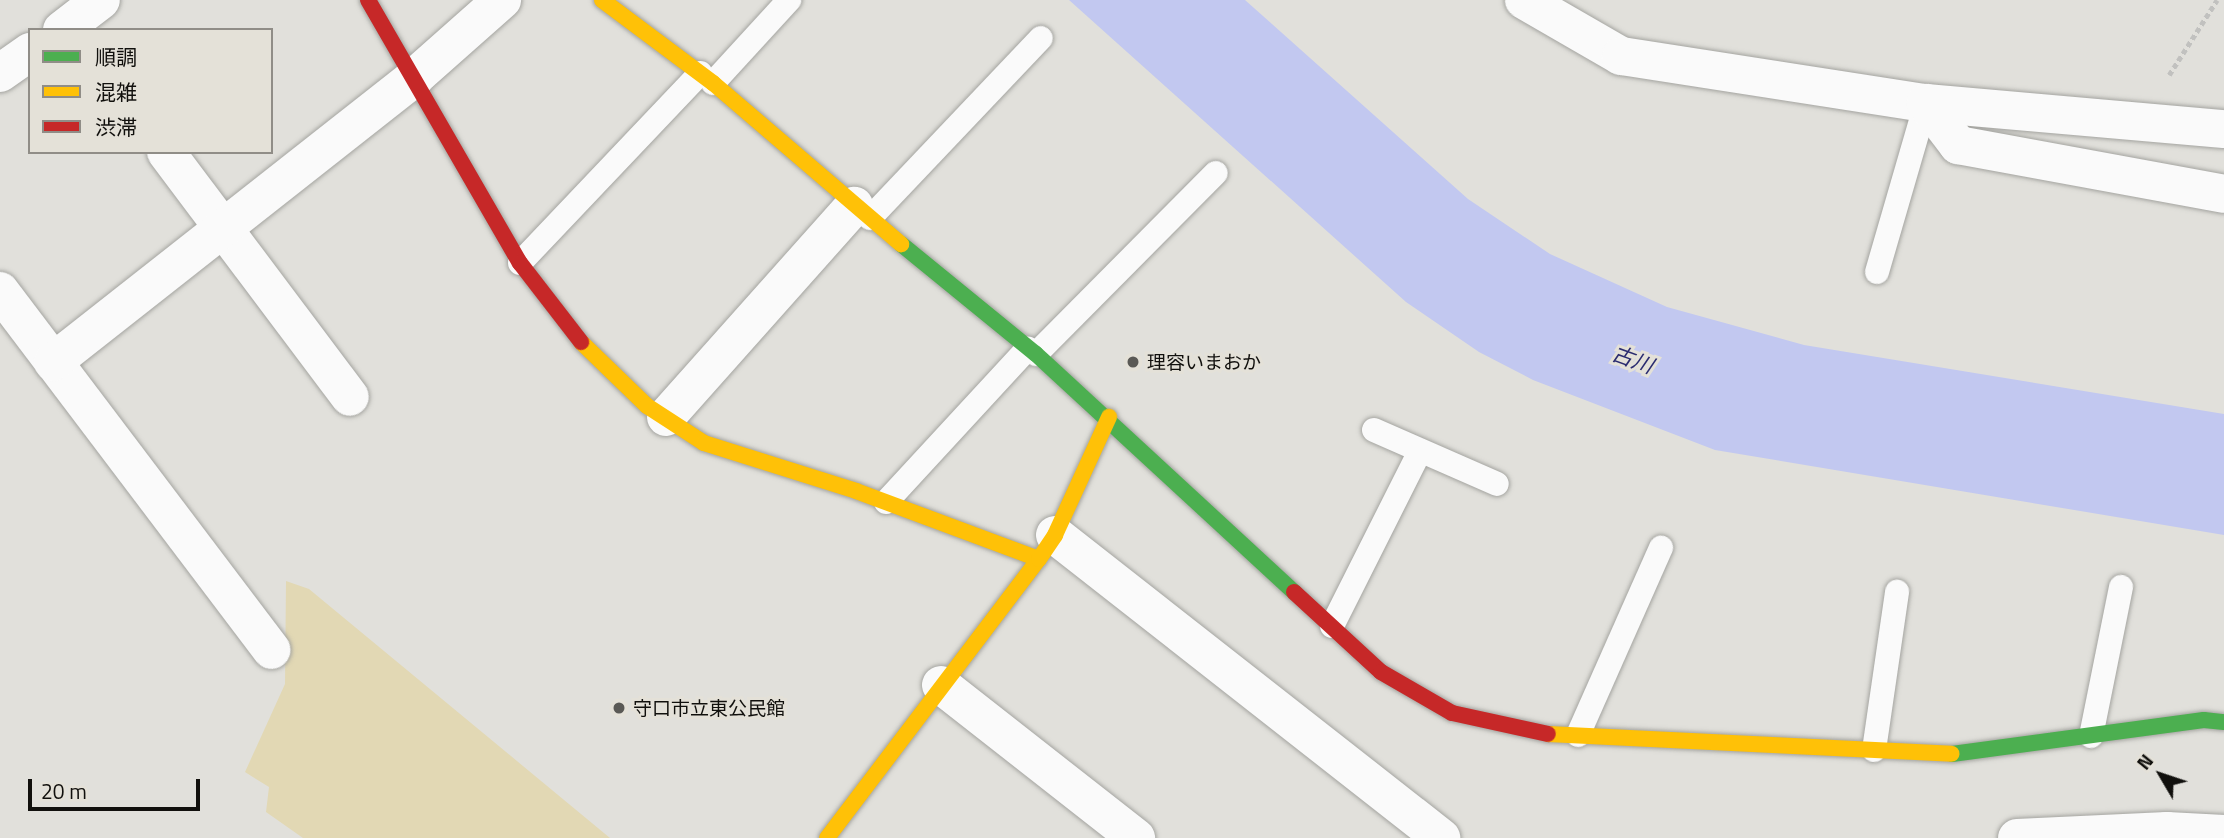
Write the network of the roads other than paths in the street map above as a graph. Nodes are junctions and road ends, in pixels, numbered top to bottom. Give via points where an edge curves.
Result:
1 (101, 0) edge
2 (369, 0) edge
3 (502, 0) edge
4 (602, 0) edge
5 (789, 0) edge
6 (1524, 0) edge
7 (69, 28) edge
8 (1041, 38) dead end
9 (28, 53) edge
10 (0, 73) edge
11 (416, 76) junction
12 (707, 78) junction
13 (1926, 103) junction
14 (2224, 129) edge
15 (168, 154) edge
16 (1216, 173) dead end
17 (2224, 194) edge
18 (862, 212) junction
19 (224, 229) junction
20 (520, 263) junction
21 (1877, 272) dead end
22 (0, 291) edge
23 (1032, 351) junction
24 (53, 362) junction
25 (350, 397) dead end
26 (1108, 417) junction
27 (666, 418) junction
28 (1374, 430) dead end
29 (1420, 451) junction
30 (1497, 484) dead end
31 (886, 502) junction
32 (1047, 547) junction
33 (1661, 548) dead end
34 (2121, 587) dead end
35 (1897, 592) dead end
36 (1332, 626) junction
37 (272, 650) dead end
38 (942, 685) junction
39 (2224, 722) edge
40 (1578, 736) junction
41 (2091, 736) junction
42 (1874, 750) junction
43 (2224, 834) edge
44 (827, 838) edge
45 (1136, 838) edge
46 (1441, 838) edge
47 (2017, 838) edge

1 - 7 street
2 - 11 street
3 - 11 street
4 - 12 street
5 - 12 lane
6 - 13 street via 1621,56
8 - 18 lane
9 - 10 street
11 - 19 street
11 - 20 street via 465,174
12 - 18 street
12 - 20 lane
13 - 14 street
13 - 17 street via 1958,145
13 - 21 lane
15 - 19 street
16 - 23 lane
18 - 23 street
18 - 27 street
19 - 24 street
19 - 25 street
20 - 27 street via 597,362
22 - 24 street
23 - 26 street
23 - 31 lane
24 - 37 street
26 - 32 street
26 - 36 street
27 - 31 street via 704,443
28 - 29 lane
29 - 30 lane
29 - 36 lane
31 - 32 street
32 - 38 street
32 - 46 street
33 - 40 lane
34 - 41 lane
35 - 42 lane
36 - 40 street via 1381,672 1452,713 1534,733
38 - 44 street
38 - 45 street
39 - 41 street via 2204,720
40 - 42 street
41 - 42 street via 1955,754
43 - 47 street via 2167,831

